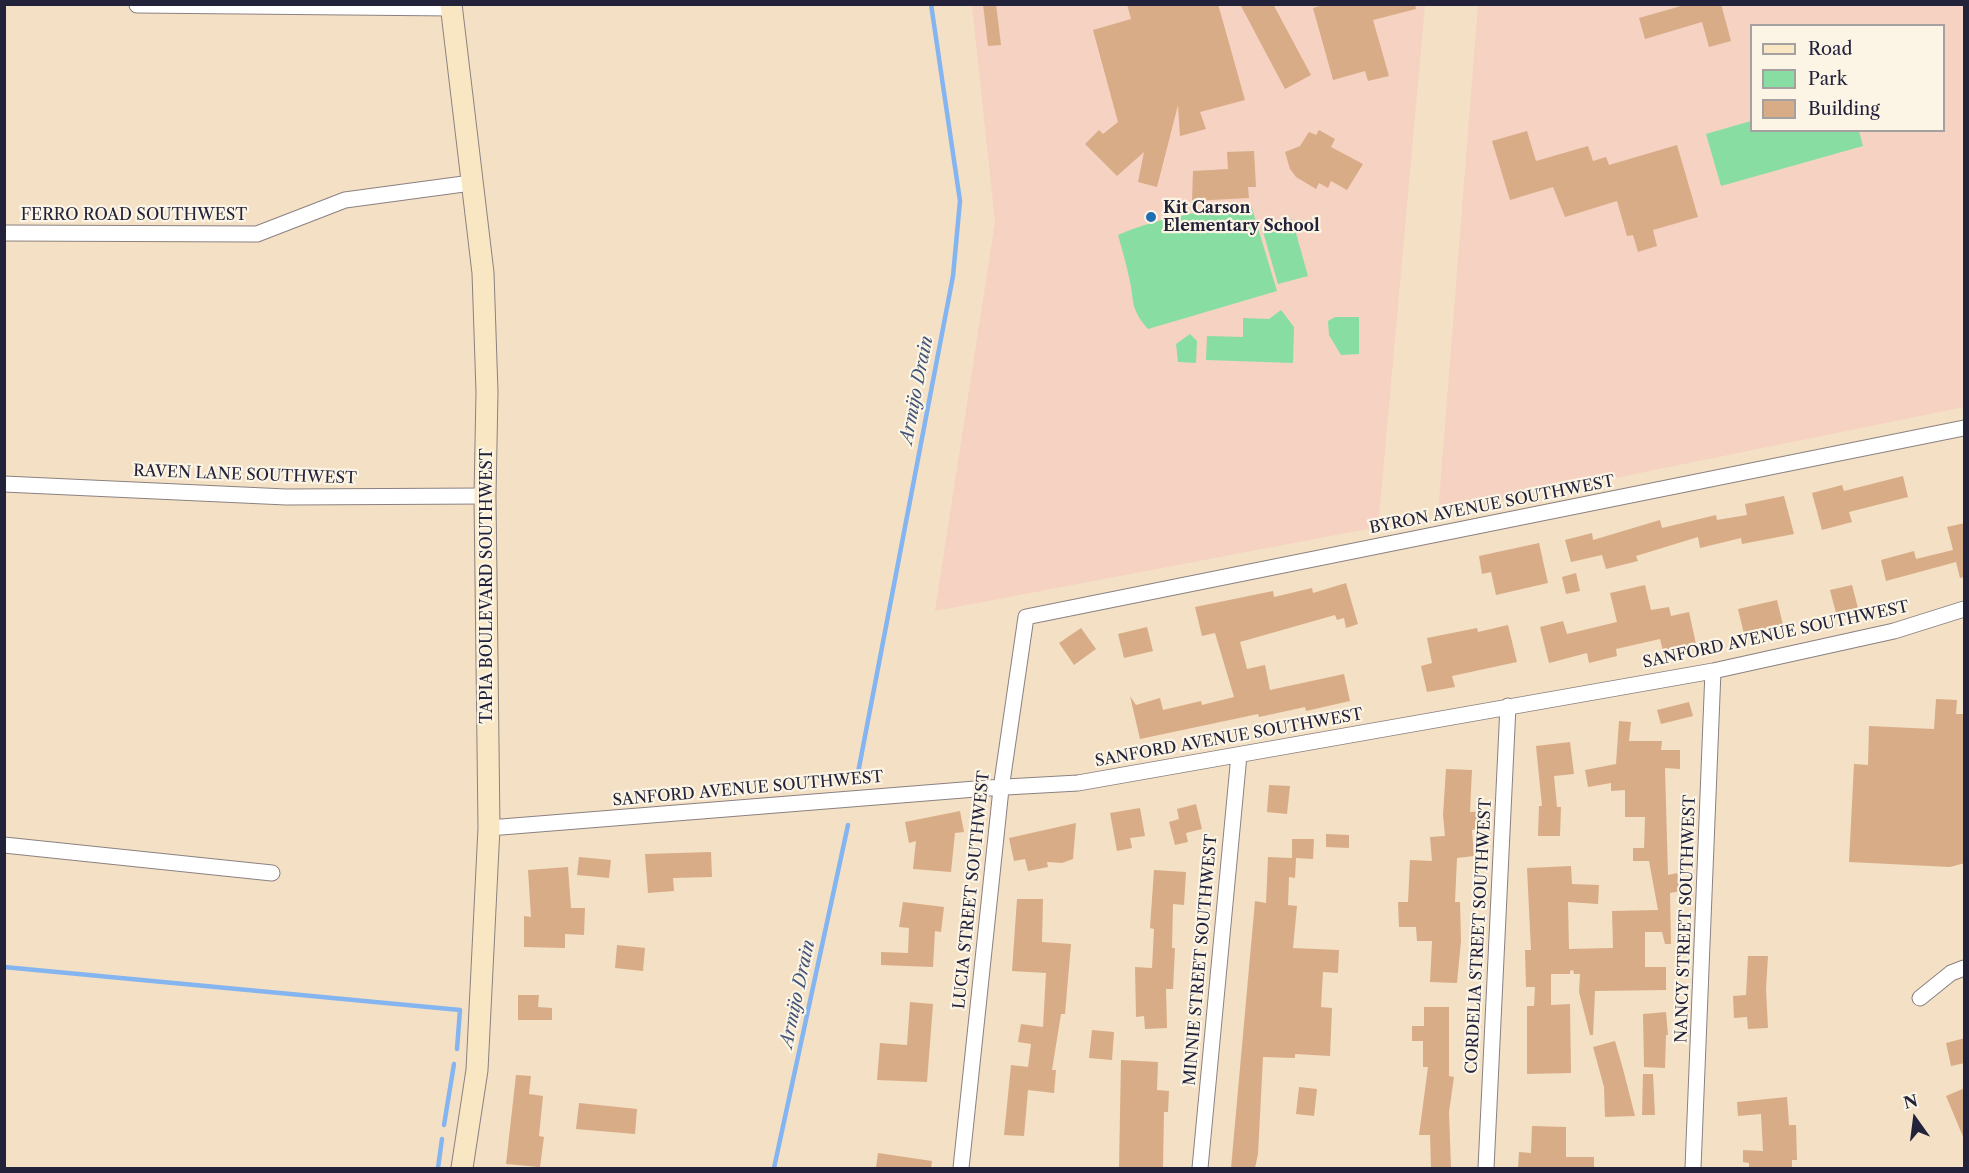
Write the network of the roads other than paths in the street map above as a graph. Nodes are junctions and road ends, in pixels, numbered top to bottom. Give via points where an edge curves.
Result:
1 (137, 5) edge
2 (451, 6) edge
3 (471, 183) junction
4 (4, 233) edge
5 (1965, 428) edge
6 (4, 484) edge
7 (485, 496) junction
8 (1965, 609) edge
9 (1026, 616) joint
10 (1713, 671) junction
11 (1508, 706) junction
12 (1239, 755) junction
13 (1001, 789) junction
14 (489, 828) junction
15 (4, 845) edge
16 (272, 873) dead end
17 (1965, 968) edge
18 (1920, 998) dead end
19 (462, 1168) edge
20 (961, 1168) edge
21 (1200, 1168) edge
22 (1486, 1168) edge
23 (1693, 1168) edge

1 - 2 street
2 - 3 street, TAPIA BOULEVARD SOUTHWEST
3 - 4 street, FERRO ROAD SOUTHWEST via 345,200 257,234
3 - 7 street, TAPIA BOULEVARD SOUTHWEST via 483,273 486,338
5 - 9 street, BYRON AVENUE SOUTHWEST
6 - 7 street, RAVEN LANE SOUTHWEST via 286,497
7 - 14 street, TAPIA BOULEVARD SOUTHWEST
8 - 10 street, SANFORD AVENUE SOUTHWEST via 1894,631
9 - 13 street, LUCIA STREET SOUTHWEST
10 - 11 street, SANFORD AVENUE SOUTHWEST
10 - 23 street, NANCY STREET SOUTHWEST
11 - 12 street, SANFORD AVENUE SOUTHWEST
11 - 22 street, CORDELIA STREET SOUTHWEST
12 - 13 street, SANFORD AVENUE SOUTHWEST via 1078,783
12 - 21 street, MINNIE STREET SOUTHWEST
13 - 14 street, SANFORD AVENUE SOUTHWEST
13 - 20 street, LUCIA STREET SOUTHWEST
14 - 19 street, TAPIA BOULEVARD SOUTHWEST via 477,1070
15 - 16 street
17 - 18 street via 1951,973

